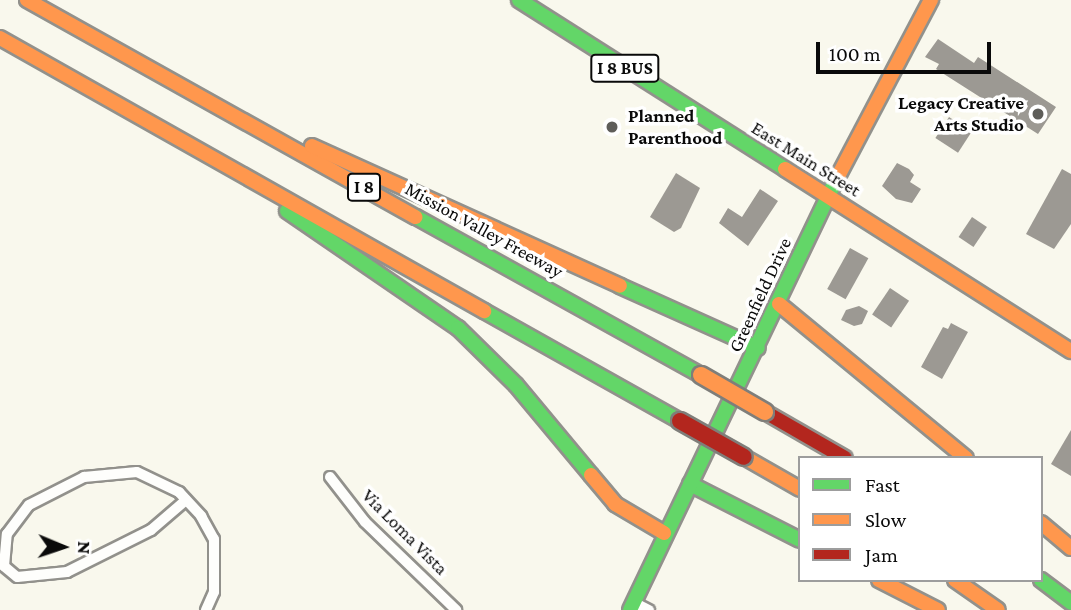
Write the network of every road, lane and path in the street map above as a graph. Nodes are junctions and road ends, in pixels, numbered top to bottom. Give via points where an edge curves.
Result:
1 (27, 0) edge
2 (519, 0) edge
3 (931, 0) edge
4 (0, 38) edge
5 (209, 99) junction
6 (158, 127) junction
7 (827, 198) junction
8 (779, 304) junction
9 (758, 348) junction
10 (1071, 351) edge
11 (842, 456) edge
12 (964, 456) edge
13 (330, 477) dead end
14 (690, 484) junction
15 (798, 488) edge
16 (186, 500) junction
17 (1043, 525) edge
18 (664, 533) junction
19 (798, 539) edge
20 (1071, 548) edge
21 (883, 582) edge
22 (958, 582) edge
23 (1043, 582) edge
24 (1071, 603) edge
25 (631, 606) edge
26 (206, 610) edge
27 (456, 610) edge
28 (649, 610) edge
29 (937, 610) edge
30 (998, 610) edge

1 - 5 main road, Mission Valley Freeway / I 8
2 - 7 main road, East Main Street / I 8 BUS
3 - 7 main road, Greenfield Drive
4 - 6 main road, I 8
5 - 9 main road
5 - 11 main road, Mission Valley Freeway / I 8, bridge
6 - 15 main road, I 8, bridge
6 - 18 main road via 458,328 516,385 615,504
7 - 8 main road, Greenfield Drive
7 - 10 main road, East Main Street / I 8 BUS
8 - 9 main road, Greenfield Drive
8 - 12 main road
9 - 14 main road, Greenfield Drive
13 - 27 street, Via Loma Vista via 365,522
14 - 18 main road, Greenfield Drive
14 - 19 main road
16 - 16 street via 170,485 137,472 83,477 22,511 7,534 4,566 17,577 67,572 151,530
16 - 26 street via 214,539 214,592
17 - 20 main road
18 - 25 main road, Greenfield Drive
21 - 29 main road
22 - 30 main road
23 - 24 main road
25 - 28 street

